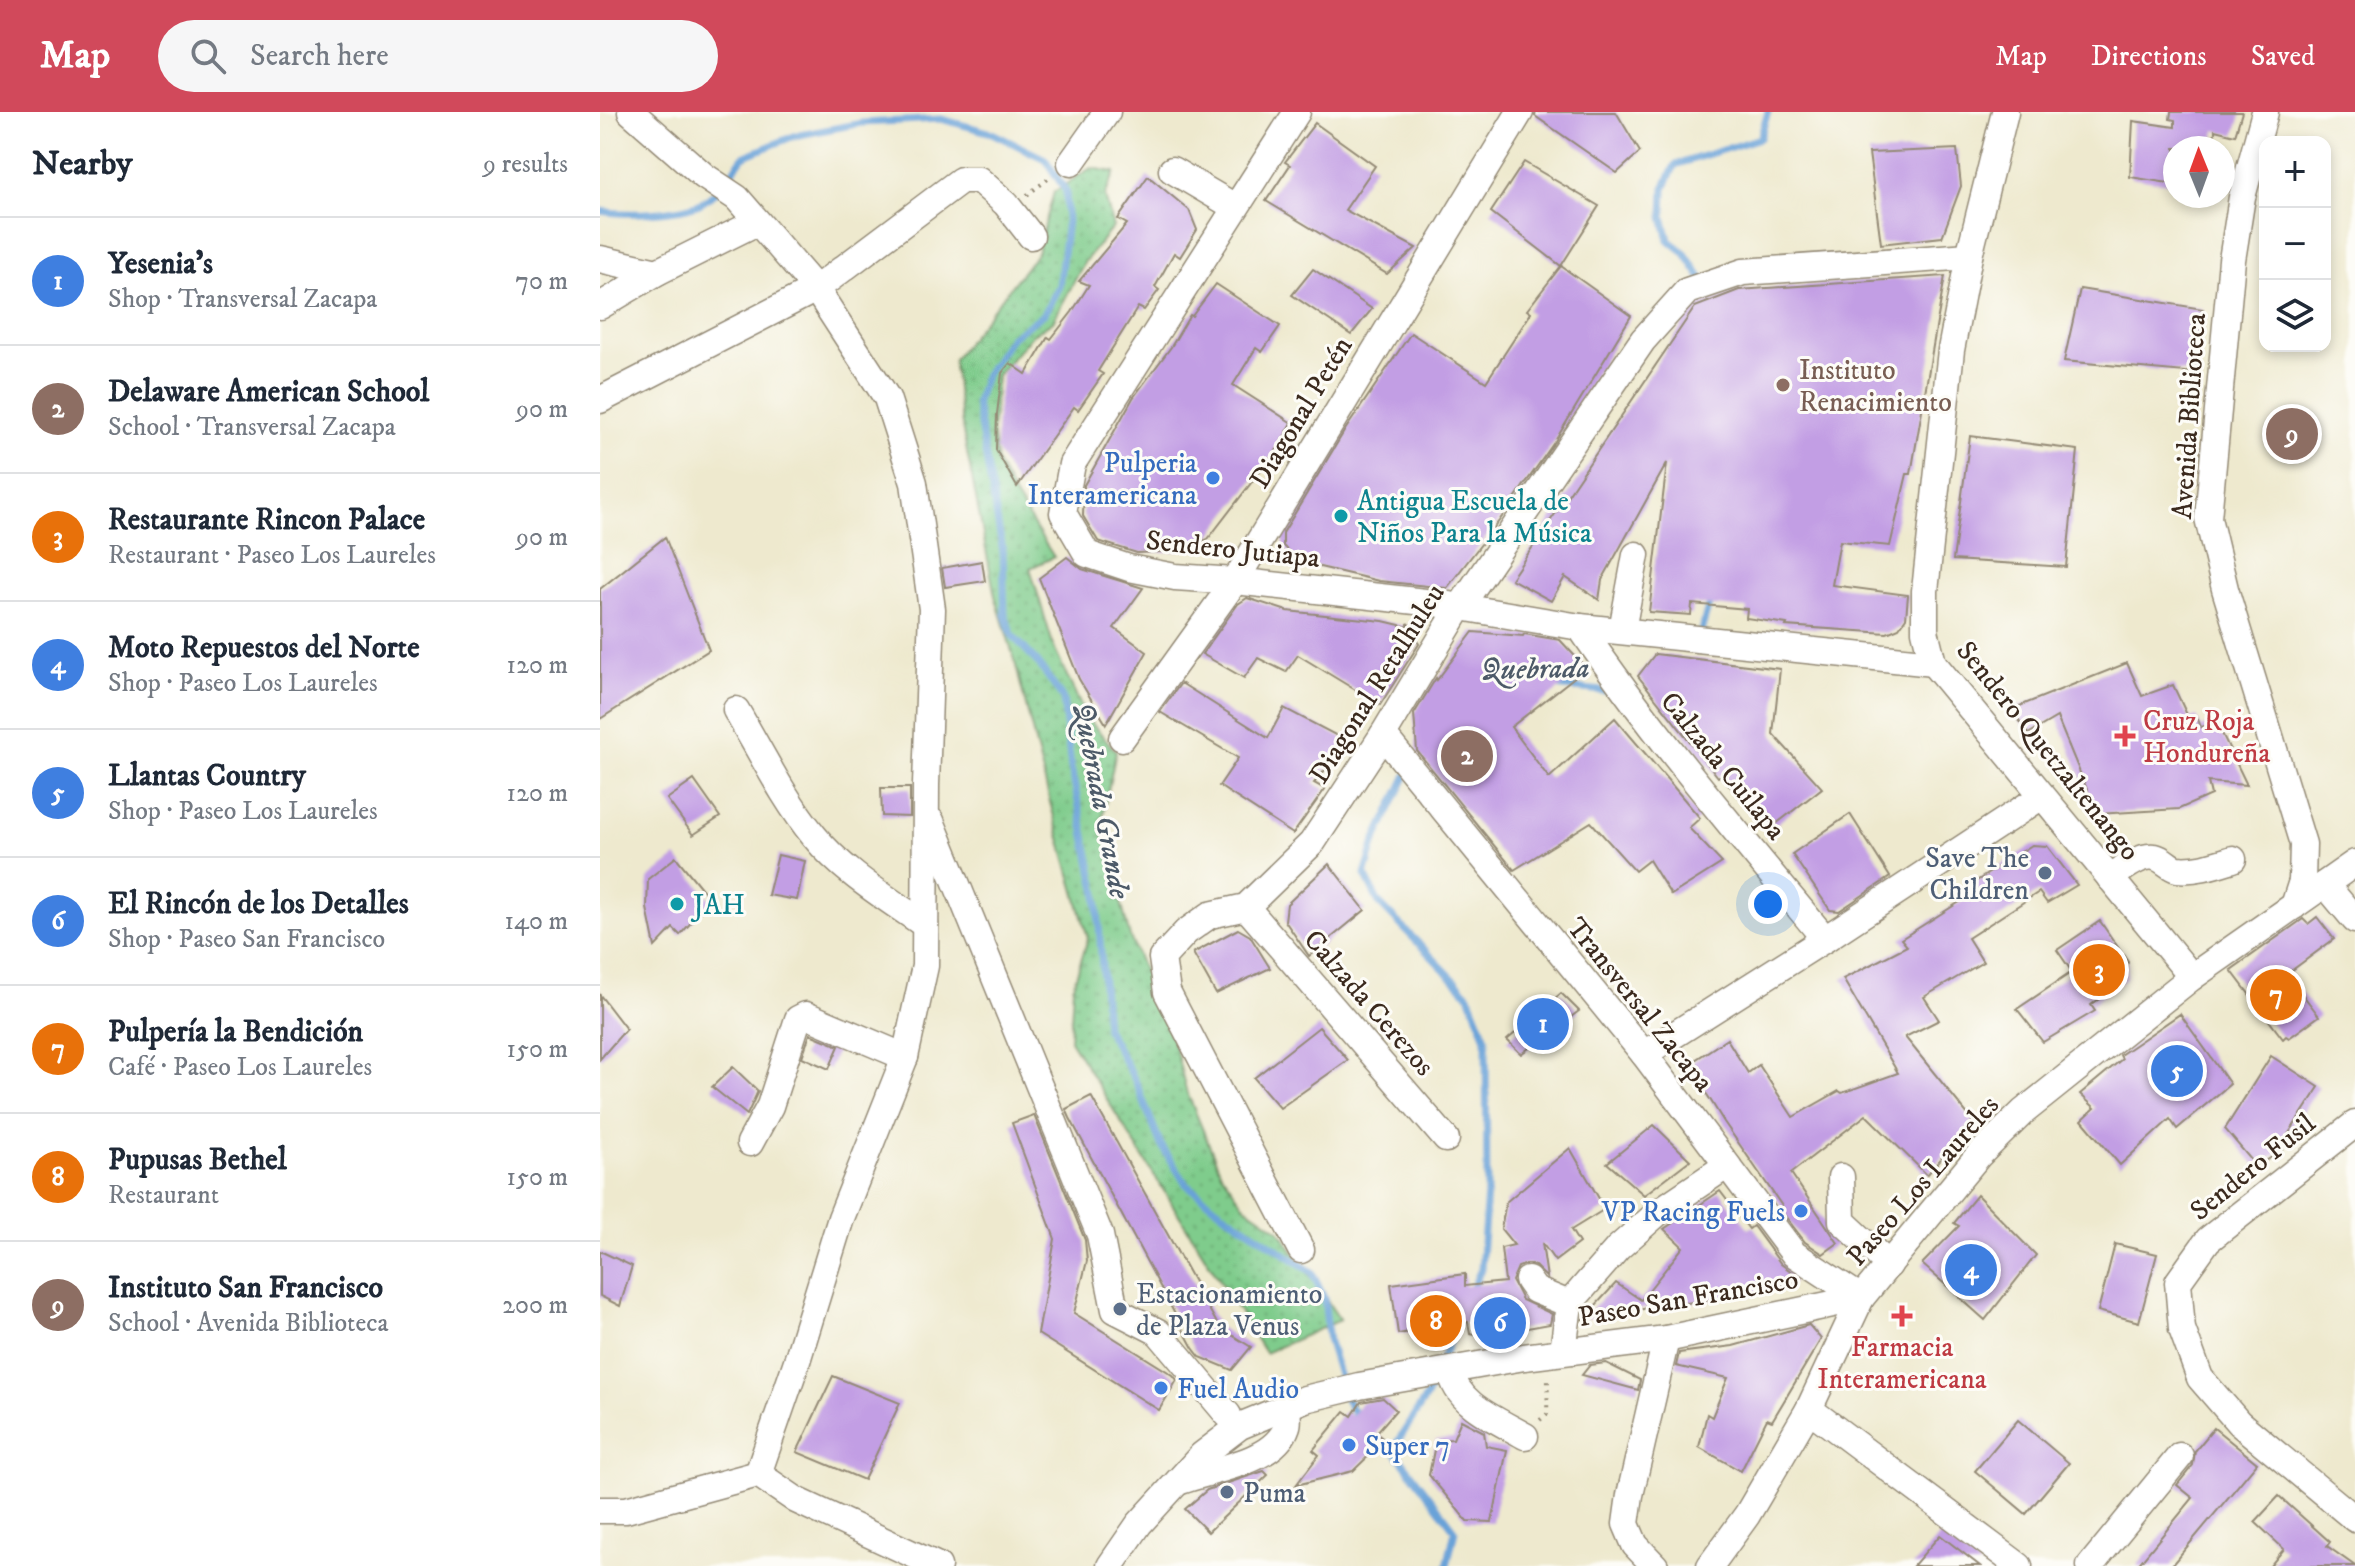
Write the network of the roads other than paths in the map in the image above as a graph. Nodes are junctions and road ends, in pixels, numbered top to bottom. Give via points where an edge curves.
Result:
1 (631, 112) edge
2 (1107, 112) edge
3 (1297, 112) edge
4 (1520, 112) edge
5 (2005, 112) edge
6 (2265, 112) edge
7 (1071, 163) road end
8 (1172, 170) dead end
9 (1235, 207) junction
10 (757, 222) junction
11 (1031, 236) dead end
12 (1969, 256) junction
13 (600, 259) edge
14 (657, 272) junction
15 (816, 289) junction
16 (600, 306) edge
17 (600, 400) edge
18 (1636, 555) dead end
19 (1235, 581) junction
20 (1460, 607) junction
21 (1580, 627) junction
22 (1622, 630) junction
23 (1933, 663) junction
24 (736, 710) dead end
25 (1383, 735) junction
26 (1122, 738) dead end
27 (2042, 796) junction
28 (926, 807) junction
29 (2303, 844) junction
30 (2233, 859) dead end
31 (2354, 863) edge
32 (2110, 878) junction
33 (2325, 884) junction
34 (2294, 906) junction
35 (1246, 907) junction
36 (2355, 920) edge
37 (925, 925) junction
38 (1825, 939) junction
39 (2192, 977) junction
40 (1644, 1054) junction
41 (905, 1057) junction
42 (2355, 1124) edge
43 (1446, 1139) dead end
44 (750, 1143) dead end
45 (1726, 1166) junction
46 (1841, 1177) dead end
47 (1301, 1250) dead end
48 (1889, 1265) junction
49 (1528, 1280) dead end
50 (1861, 1298) junction
51 (1569, 1304) junction
52 (1666, 1339) junction
53 (1563, 1351) junction
54 (1449, 1366) junction
55 (1298, 1396) junction
56 (1809, 1409) junction
57 (1228, 1415) junction
58 (1525, 1436) road end
59 (2180, 1456) dead end
60 (758, 1474) junction
61 (600, 1510) edge
62 (2355, 1519) edge
63 (938, 1566) edge
64 (1090, 1566) edge
65 (1110, 1566) edge
66 (1655, 1566) edge
67 (1710, 1566) edge
68 (2019, 1566) edge
69 (2090, 1566) edge

1 - 10 street via 737,198
2 - 7 street
3 - 9 street, Sendero Jutiapa
4 - 19 street, Diagonal Petén
5 - 12 street, Sendero Quetzaltenango
6 - 29 street, Avenida Biblioteca via 2232,260 2208,518
8 - 9 street
9 - 19 street, Sendero Jutiapa via 1072,464 1063,513 1087,554 1175,577
10 - 14 street
10 - 15 street
11 - 15 street via 979,180 961,180
12 - 20 street, Diagonal Retalhuleu via 1743,272 1687,291 1643,340
12 - 23 street, Sendero Quetzaltenango via 1951,350 1925,591 1925,631
13 - 14 street
14 - 16 street
15 - 17 street
15 - 28 street via 887,398 914,483 932,609
18 - 22 street
19 - 20 street, Sendero Jutiapa
19 - 26 street, Diagonal Petén
20 - 21 street, Sendero Jutiapa
20 - 25 street, Diagonal Retalhuleu
21 - 22 street, Sendero Jutiapa
21 - 38 street, Calzada Cuilapa via 1671,752
22 - 23 street, Sendero Jutiapa
23 - 27 street, Sendero Quetzaltenango
24 - 37 street via 816,839 851,873
25 - 35 street, Diagonal Retalhuleu via 1312,843
25 - 40 street, Transversal Zacapa
27 - 32 street, Sendero Quetzaltenango
27 - 38 street
28 - 37 street
28 - 57 street via 1100,1235 1115,1310 1158,1332
29 - 31 street via 2326,865
29 - 34 street, Avenida Biblioteca via 2302,881
30 - 32 street via 2196,870 2146,858
31 - 33 street, Paseo Los Laureles
32 - 39 street, Sendero Quetzaltenango
33 - 34 street, Paseo Los Laureles
33 - 36 street
34 - 39 street, Paseo Los Laureles
35 - 43 street, Calzada Cerezos
35 - 47 street, Diagonal Retalhuleu via 1210,915 1186,932 1162,958 1167,992
37 - 41 street via 925,966
38 - 40 street
39 - 48 street, Paseo Los Laureles via 2023,1112 1978,1156
40 - 45 street, Transversal Zacapa
41 - 44 street via 806,1015 798,1019 770,1106
41 - 60 street via 841,1218
42 - 62 street, Sendero Fusil via 2208,1240 2178,1282 2182,1329 2200,1378 2239,1423
45 - 50 street, Transversal Zacapa via 1794,1254
45 - 51 street via 1661,1210 1618,1248
46 - 48 street via 1842,1221
48 - 50 street, Paseo Los Laureles
49 - 51 street via 1535,1290
50 - 52 street, Paseo San Francisco
50 - 56 street, Paseo Los Laureles
51 - 53 street
52 - 53 street, Paseo San Francisco
52 - 66 street via 1626,1524 1635,1545
53 - 54 street, Paseo San Francisco
54 - 55 street, Paseo San Francisco via 1385,1364
54 - 58 street via 1453,1384 1472,1406
55 - 57 street, Paseo San Francisco
55 - 65 street, Paseo San Francisco via 1240,1426 1202,1455 1139,1524
56 - 67 street, Paseo Los Laureles via 1747,1515
56 - 68 street
57 - 64 street, Paseo San Francisco via 1155,1480
59 - 69 street
60 - 61 street via 626,1510
60 - 63 street via 796,1500

